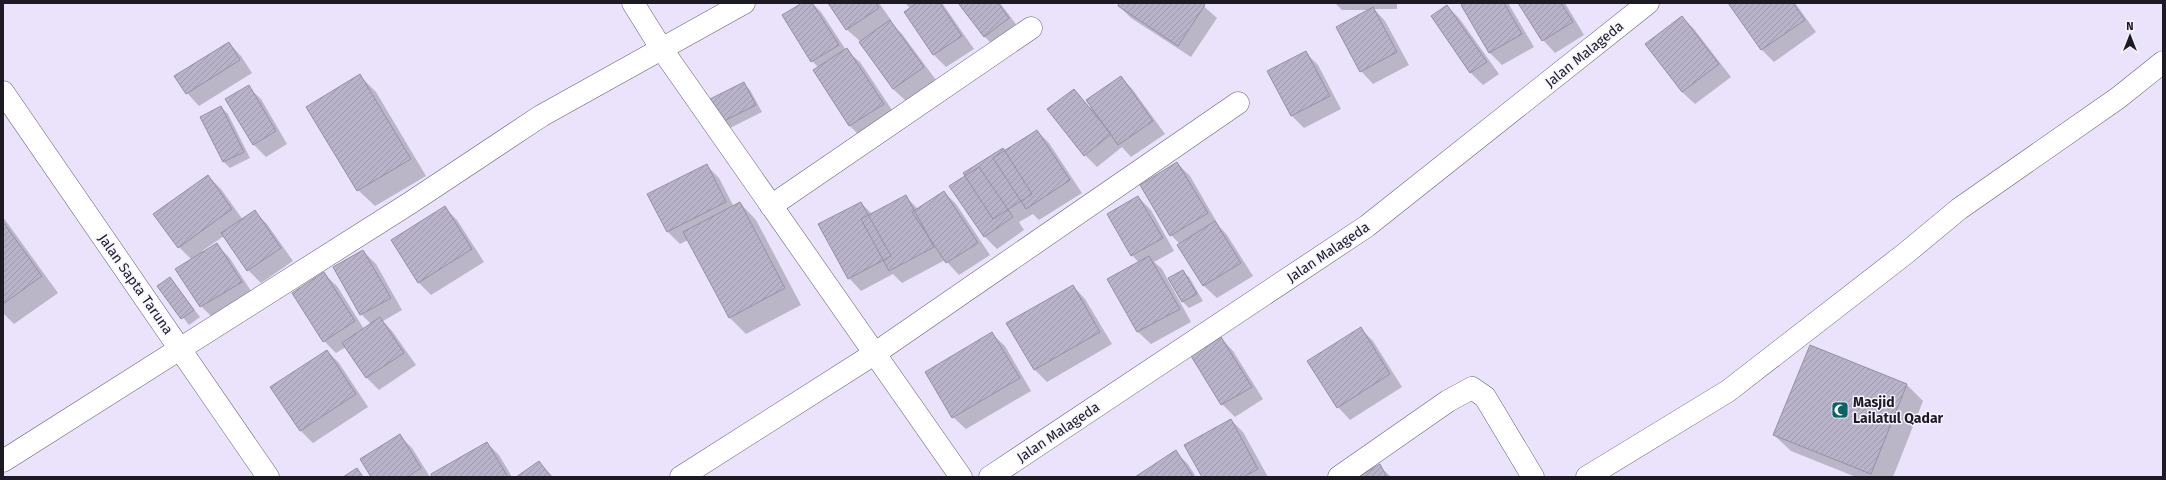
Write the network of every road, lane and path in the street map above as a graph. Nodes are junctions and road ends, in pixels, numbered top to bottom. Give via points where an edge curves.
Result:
1 (633, 3) edge
2 (744, 3) edge
3 (1648, 3) edge
4 (1031, 28) dead end
5 (661, 48) junction
6 (2163, 62) edge
7 (3, 92) edge
8 (1238, 103) dead end
9 (772, 206) junction
10 (181, 349) junction
11 (874, 354) junction
12 (3, 460) edge
13 (268, 477) edge
14 (681, 477) edge
15 (961, 477) edge
16 (990, 477) edge
17 (1339, 477) edge
18 (1533, 477) edge
19 (1587, 477) edge

1 - 5 street
2 - 5 street via 715,21
3 - 16 street, Jalan Malageda via 1368,226
4 - 9 street
5 - 9 street
5 - 10 street via 541,116
6 - 19 street via 2118,98 1959,209 1728,391
7 - 10 street, Jalan Sapta Taruna
8 - 11 street
9 - 11 street
10 - 12 street
10 - 13 street, Jalan Sapta Taruna
11 - 14 street
11 - 15 street
17 - 18 street via 1472,388 1485,398

